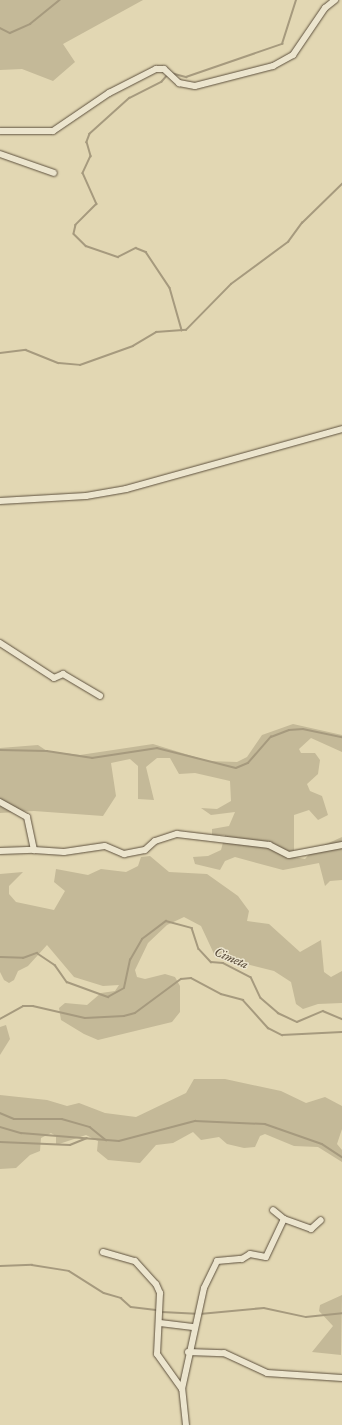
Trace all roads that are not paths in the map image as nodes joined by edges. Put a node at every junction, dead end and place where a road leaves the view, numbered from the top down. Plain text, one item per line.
1 (335, 0) edge
2 (0, 131) edge
3 (0, 154) edge
4 (54, 172) dead end
5 (342, 429) edge
6 (0, 501) edge
7 (0, 644) edge
8 (100, 696) dead end
9 (0, 802) edge
10 (342, 845) edge
11 (34, 850) junction
12 (0, 851) edge
13 (274, 1210) dead end
14 (284, 1219) junction
15 (321, 1220) dead end
16 (103, 1252) dead end
17 (160, 1323) junction
18 (193, 1327) junction
19 (188, 1352) junction
20 (342, 1378) edge
21 (182, 1389) junction
22 (186, 1425) edge

1 - 2 street
3 - 4 street
5 - 6 street
7 - 8 street
9 - 11 street
10 - 11 street
11 - 12 street
13 - 14 street
14 - 15 street
14 - 18 street
16 - 17 street
17 - 18 street
17 - 21 street
18 - 19 street
19 - 20 street
19 - 21 street
21 - 22 street

